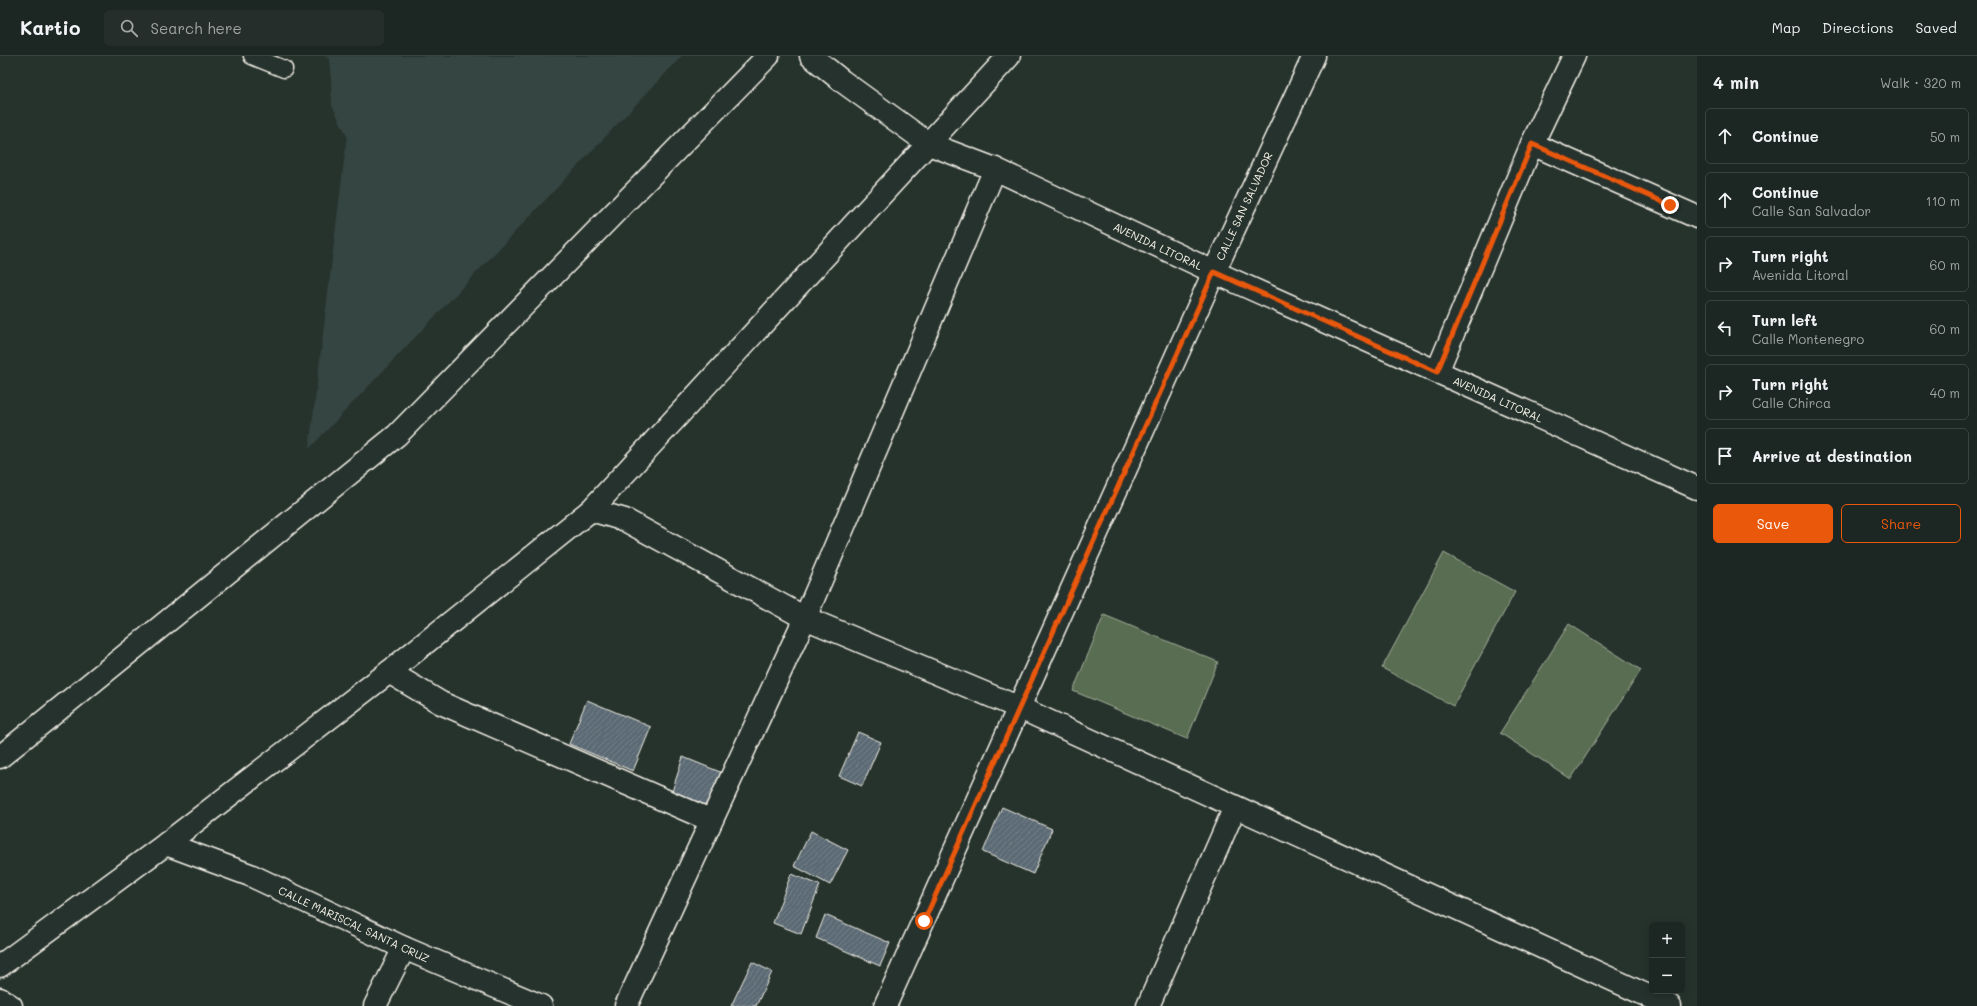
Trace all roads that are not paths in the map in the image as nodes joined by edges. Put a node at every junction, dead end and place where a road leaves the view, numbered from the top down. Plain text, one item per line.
1 (252, 56) edge
2 (768, 56) edge
3 (811, 56) edge
4 (1009, 56) edge
5 (1314, 56) edge
6 (1574, 56) edge
7 (284, 69) dead end
8 (929, 144) junction
9 (1532, 144) junction
10 (995, 169) junction
11 (1697, 217) edge
12 (1214, 272) junction
13 (1437, 372) junction
14 (1697, 488) edge
15 (591, 510) junction
16 (805, 618) junction
17 (389, 672) junction
18 (1020, 708) junction
19 (0, 757) edge
20 (1235, 807) junction
21 (710, 820) junction
22 (166, 844) junction
23 (404, 948) junction
24 (0, 966) edge
25 (0, 999) edge
26 (1657, 1003) edge
27 (11, 1006) edge
28 (375, 1006) edge
29 (541, 1006) edge
30 (626, 1006) edge
31 (885, 1006) edge
32 (1148, 1006) edge

1 - 7 lane
2 - 19 street
3 - 8 street, AVENIDA LITORAL
4 - 8 street
5 - 12 street, CALLE SAN SALVADOR
6 - 9 street
8 - 10 street, AVENIDA LITORAL
8 - 15 street
9 - 11 street
9 - 13 street
10 - 12 street, AVENIDA LITORAL
10 - 16 street
12 - 13 street, AVENIDA LITORAL
12 - 18 street, CALLE SAN SALVADOR
13 - 14 street, AVENIDA LITORAL
15 - 16 street
15 - 17 street
16 - 18 street
16 - 21 street
17 - 21 street
17 - 22 street
18 - 20 street
18 - 31 street, CALLE SAN SALVADOR
20 - 26 street
20 - 32 street
21 - 30 street
22 - 23 street, CALLE MARISCAL SANTA CRUZ
22 - 24 street
23 - 28 street
23 - 29 street, CALLE MARISCAL SANTA CRUZ
25 - 27 street

